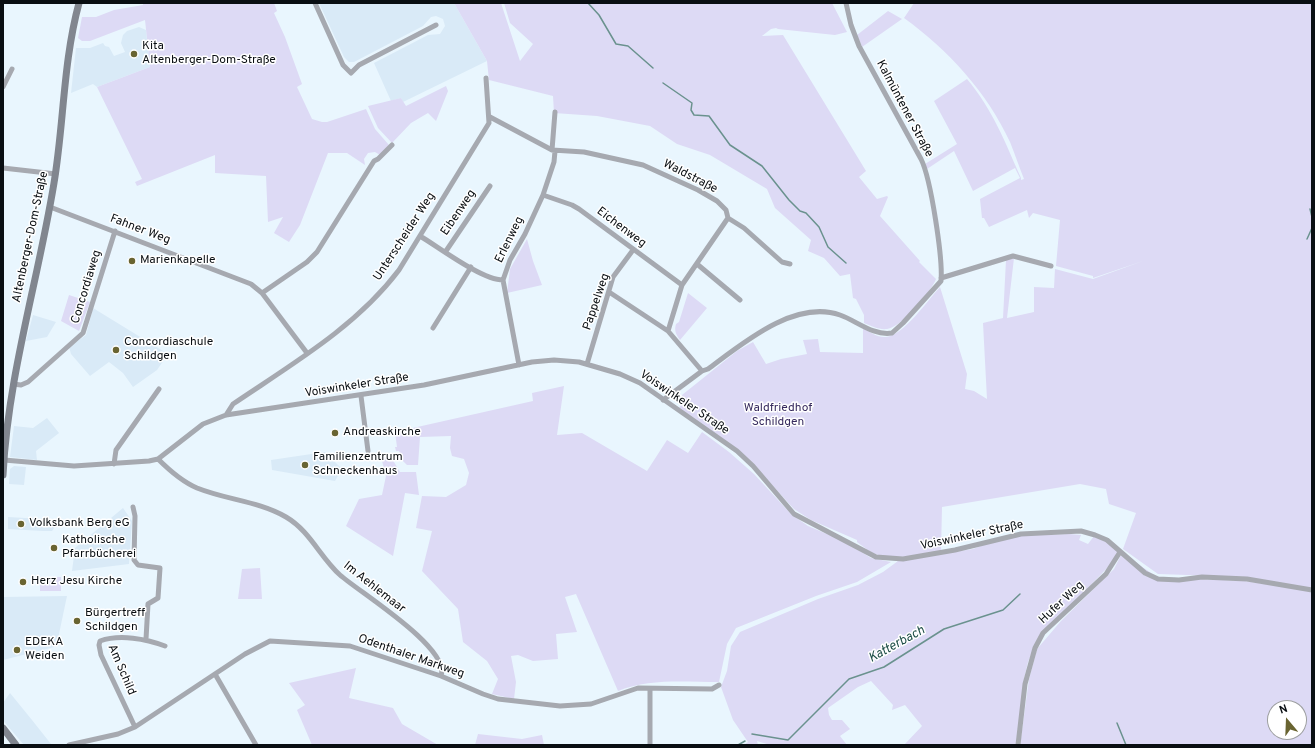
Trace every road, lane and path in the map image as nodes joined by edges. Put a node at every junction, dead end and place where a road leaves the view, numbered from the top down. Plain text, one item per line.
1 (80, 3) edge
2 (315, 3) edge
3 (846, 3) edge
4 (436, 25) dead end
5 (12, 69) dead end
6 (486, 78) dead end
7 (3, 87) edge
8 (555, 112) dead end
9 (490, 117) junction
10 (392, 145) dead end
11 (553, 150) junction
12 (3, 168) edge
13 (56, 174) junction
14 (490, 186) dead end
15 (543, 196) junction
16 (50, 207) junction
17 (728, 218) junction
18 (115, 230) junction
19 (420, 236) junction
20 (633, 250) junction
21 (446, 251) junction
22 (697, 264) junction
23 (790, 264) dead end
24 (1051, 266) dead end
25 (471, 267) junction
26 (941, 278) junction
27 (503, 280) junction
28 (682, 285) junction
29 (609, 292) junction
30 (262, 293) junction
31 (740, 300) dead end
32 (433, 328) dead end
33 (668, 331) junction
34 (307, 353) junction
35 (587, 364) junction
36 (519, 365) junction
37 (702, 371) junction
38 (13, 384) junction
39 (159, 389) dead end
40 (360, 396) junction
41 (663, 400) junction
42 (226, 415) junction
43 (368, 451) dead end
44 (158, 459) junction
45 (3, 460) edge
46 (114, 464) junction
47 (3, 475) edge
48 (133, 507) dead end
49 (1120, 552) junction
50 (1312, 590) edge
51 (146, 639) junction
52 (165, 646) dead end
53 (215, 674) junction
54 (441, 676) junction
55 (719, 685) dead end
56 (650, 688) junction
57 (135, 727) junction
58 (3, 728) edge
59 (6, 735) edge
60 (16, 745) edge
61 (70, 745) edge
62 (256, 745) edge
63 (650, 745) edge
64 (1018, 745) edge

1 - 13 main road, Altenberger-Dom-Straße
2 - 4 street
3 - 26 street, Kalmüntener Straße
5 - 7 street
6 - 9 street
8 - 11 street
9 - 11 street, Waldstraße
9 - 19 street, Unterscheider Weg
10 - 30 street
11 - 15 street, Erlenweg
11 - 17 street, Waldstraße
12 - 13 street
13 - 16 main road, Altenberger-Dom-Straße
14 - 21 street, Eibenweg
15 - 20 street, Eichenweg
15 - 27 street, Erlenweg
16 - 18 street, Fahner Weg
16 - 38 main road, Altenberger-Dom-Straße
17 - 22 street
17 - 23 street
18 - 30 street, Fahner Weg
18 - 38 street, Concordiaweg
19 - 21 street
19 - 34 street, Unterscheider Weg
20 - 28 street, Eichenweg
20 - 29 street, Pappelweg
21 - 25 street
22 - 28 street
22 - 31 street
24 - 26 street
25 - 27 street
25 - 32 street
26 - 37 street
27 - 36 street, Erlenweg
28 - 33 street
29 - 33 street
29 - 35 street, Pappelweg
30 - 34 street, Fahner Weg
33 - 37 street
34 - 42 street, Unterscheider Weg
35 - 36 street, Voiswinkeler Straße
35 - 41 street, Voiswinkeler Straße
36 - 40 street, Voiswinkeler Straße
37 - 41 street
38 - 45 main road, Altenberger-Dom-Straße
39 - 46 street
40 - 42 street, Voiswinkeler Straße
40 - 43 street
41 - 49 street, Voiswinkeler Straße
42 - 44 street, Voiswinkeler Straße
44 - 46 street
44 - 54 street, Im Aehlemaar
45 - 46 street
45 - 47 main road, Altenberger-Dom-Straße
48 - 51 street
49 - 50 street, Voiswinkeler Straße
49 - 64 street, Hufer Weg
51 - 52 street, Am Schild
51 - 57 street, Am Schild
53 - 54 street, Odenthaler Markweg
53 - 57 street, Odenthaler Markweg
53 - 62 street
54 - 56 street, Odenthaler Markweg
55 - 56 street, Odenthaler Markweg
56 - 63 street
57 - 61 street, Odenthaler Markweg
58 - 59 main road
59 - 60 main road

